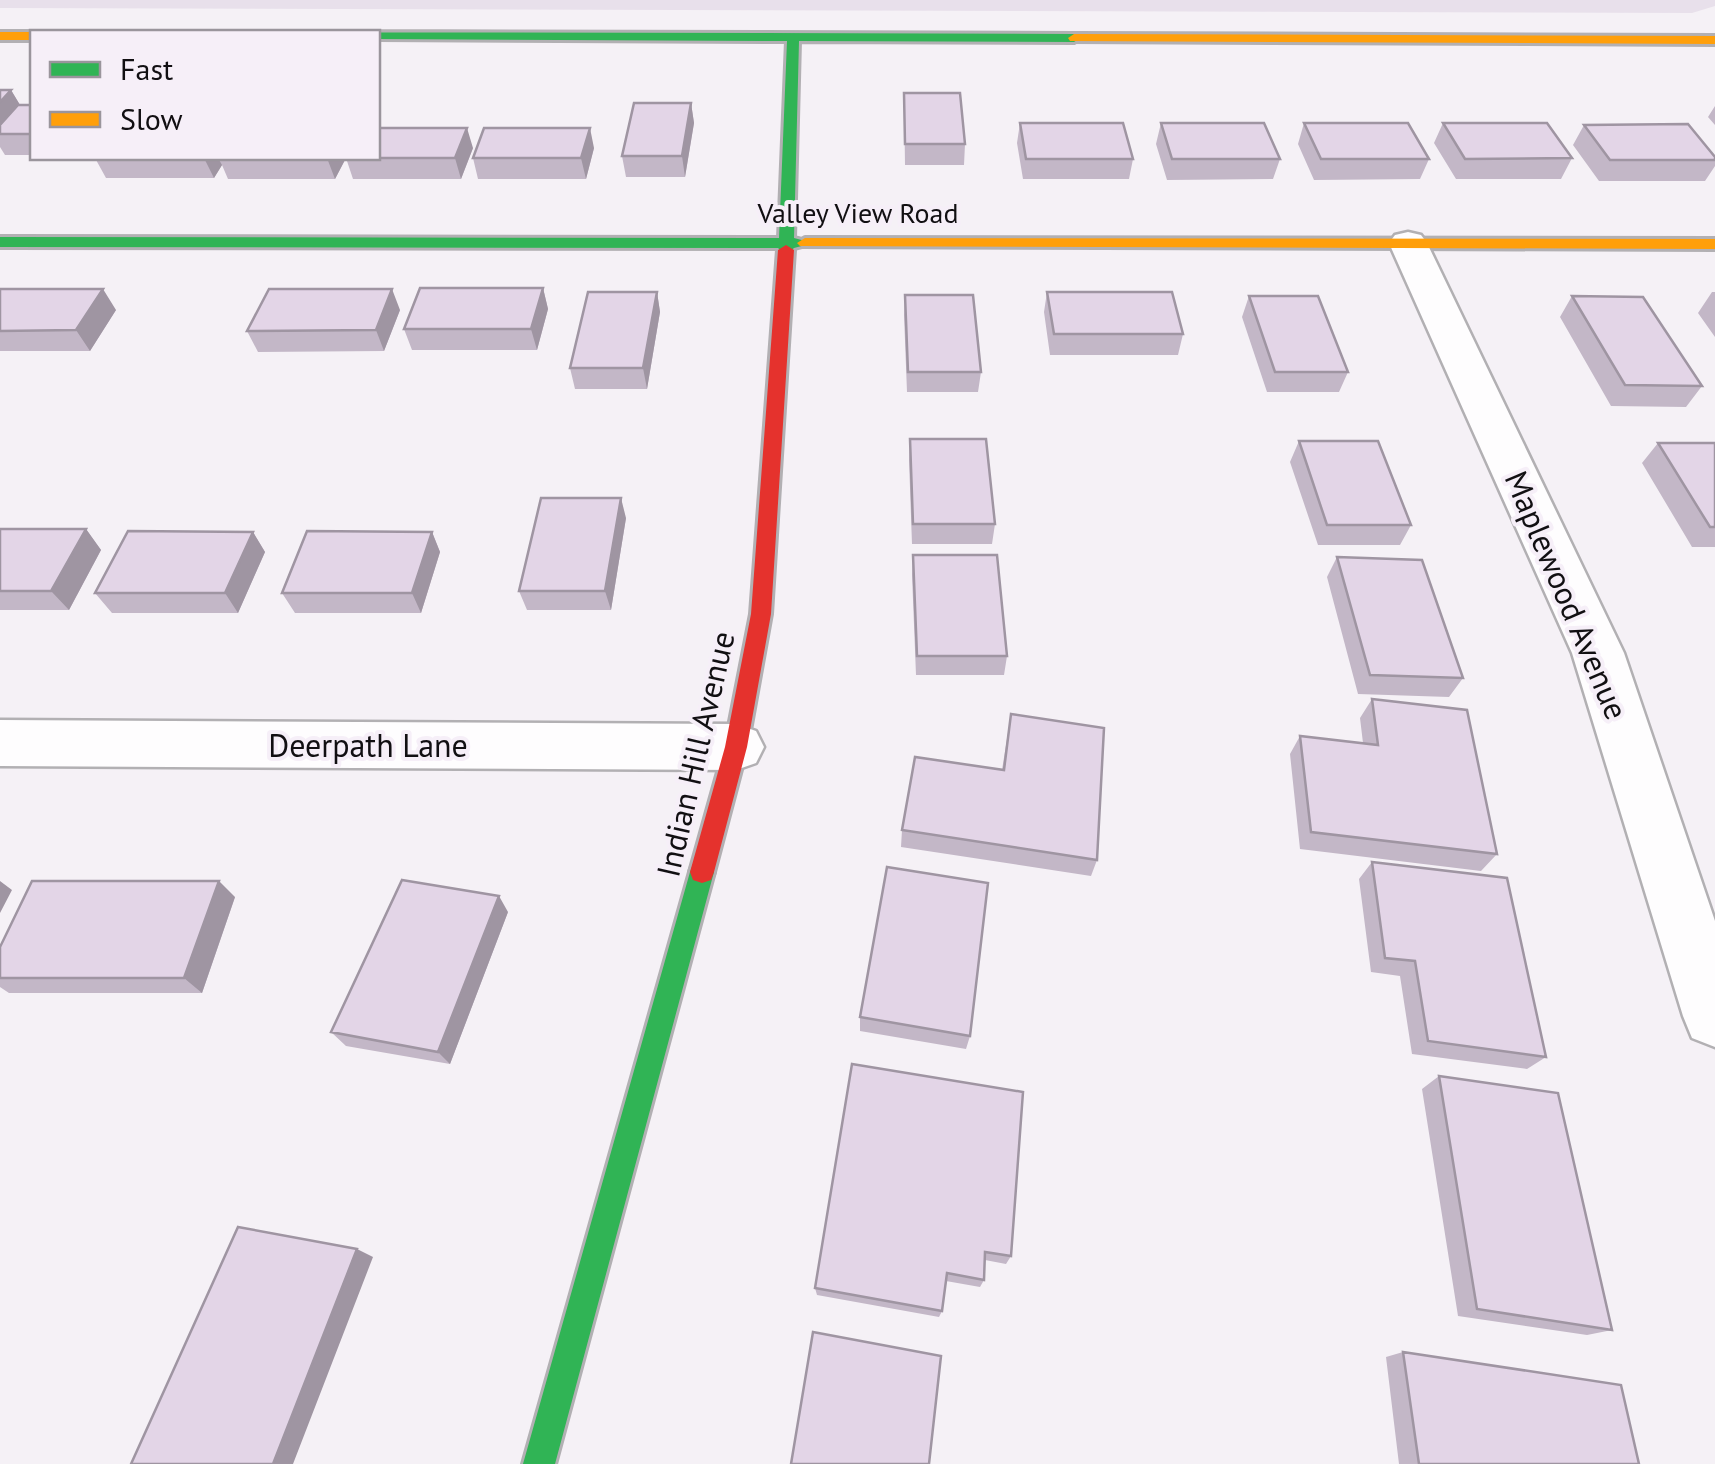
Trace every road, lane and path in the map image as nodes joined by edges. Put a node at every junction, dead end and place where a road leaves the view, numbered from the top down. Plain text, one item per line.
1 (380, 35) edge
2 (0, 36) edge
3 (30, 36) edge
4 (793, 38) junction
5 (1715, 40) edge
6 (0, 242) edge
7 (786, 242) junction
8 (1408, 243) junction
9 (1715, 244) edge
10 (0, 742) edge
11 (736, 747) junction
12 (1715, 1016) edge
13 (539, 1464) edge

1 - 4 street
2 - 3 street
4 - 5 street
4 - 7 street, Indian Hill Avenue
6 - 7 street, Valley View Road
7 - 8 street, Valley View Road
7 - 11 street, Indian Hill Avenue
8 - 9 street, Valley View Road
8 - 12 street, Maplewood Avenue
10 - 11 street, Deerpath Lane
11 - 13 street, Indian Hill Avenue

